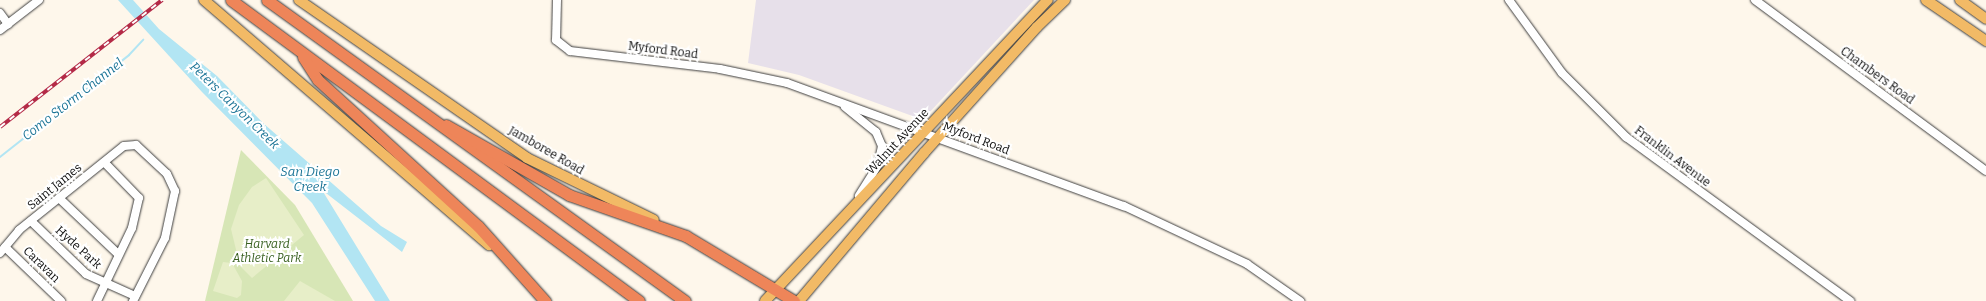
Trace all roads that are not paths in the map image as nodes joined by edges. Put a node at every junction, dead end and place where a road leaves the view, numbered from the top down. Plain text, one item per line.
1 (38, 0) edge
2 (231, 0) edge
3 (267, 0) edge
4 (299, 0) edge
5 (557, 0) edge
6 (1048, 0) edge
7 (1065, 0) edge
8 (1509, 0) edge
9 (1755, 0) edge
10 (1926, 0) edge
11 (1960, 0) edge
12 (207, 2) edge
13 (0, 13) edge
14 (1986, 19) edge
15 (8, 24) junction
16 (0, 30) edge
17 (1986, 41) edge
18 (297, 48) junction
19 (840, 103) junction
20 (430, 118) junction
21 (925, 132) junction
22 (938, 138) junction
23 (105, 163) junction
24 (1986, 171) edge
25 (59, 198) junction
26 (31, 221) junction
27 (841, 222) junction
28 (686, 236) junction
29 (2, 250) edge
30 (118, 254) junction
31 (518, 272) junction
32 (104, 284) junction
33 (777, 289) junction
34 (134, 298) edge
35 (682, 299) edge
36 (61, 301) edge
37 (97, 301) edge
38 (545, 301) edge
39 (639, 301) edge
40 (765, 301) edge
41 (794, 301) edge
42 (799, 301) edge
43 (1300, 301) edge
44 (1850, 301) edge

1 - 15 street
2 - 18 highway
3 - 20 highway
4 - 28 main road, Jamboree Road
5 - 19 street, Myford Road
6 - 21 main road, Walnut Avenue
7 - 22 main road
8 - 44 street, Franklin Avenue
9 - 24 street, Chambers Road
10 - 17 main road
11 - 14 main road
12 - 31 main road
13 - 15 street
15 - 16 street
18 - 31 highway
18 - 39 highway
19 - 21 street, Myford Road
19 - 27 street
20 - 28 highway
20 - 35 highway
21 - 22 street, Myford Road
21 - 27 main road, Walnut Avenue
22 - 42 main road
22 - 43 street, Myford Road
23 - 25 street, Saint James
23 - 30 street
23 - 34 street, Saint James
25 - 26 street, Saint James
25 - 30 street
26 - 29 street, Saint James
26 - 32 street, Hyde Park
27 - 33 main road, Walnut Avenue
28 - 33 highway, Jamboree Road
29 - 36 street, Caravan
30 - 32 street
31 - 38 highway
32 - 34 street, Hyde Park
32 - 37 street
33 - 40 main road, Walnut Avenue
33 - 41 highway, Jamboree Road

